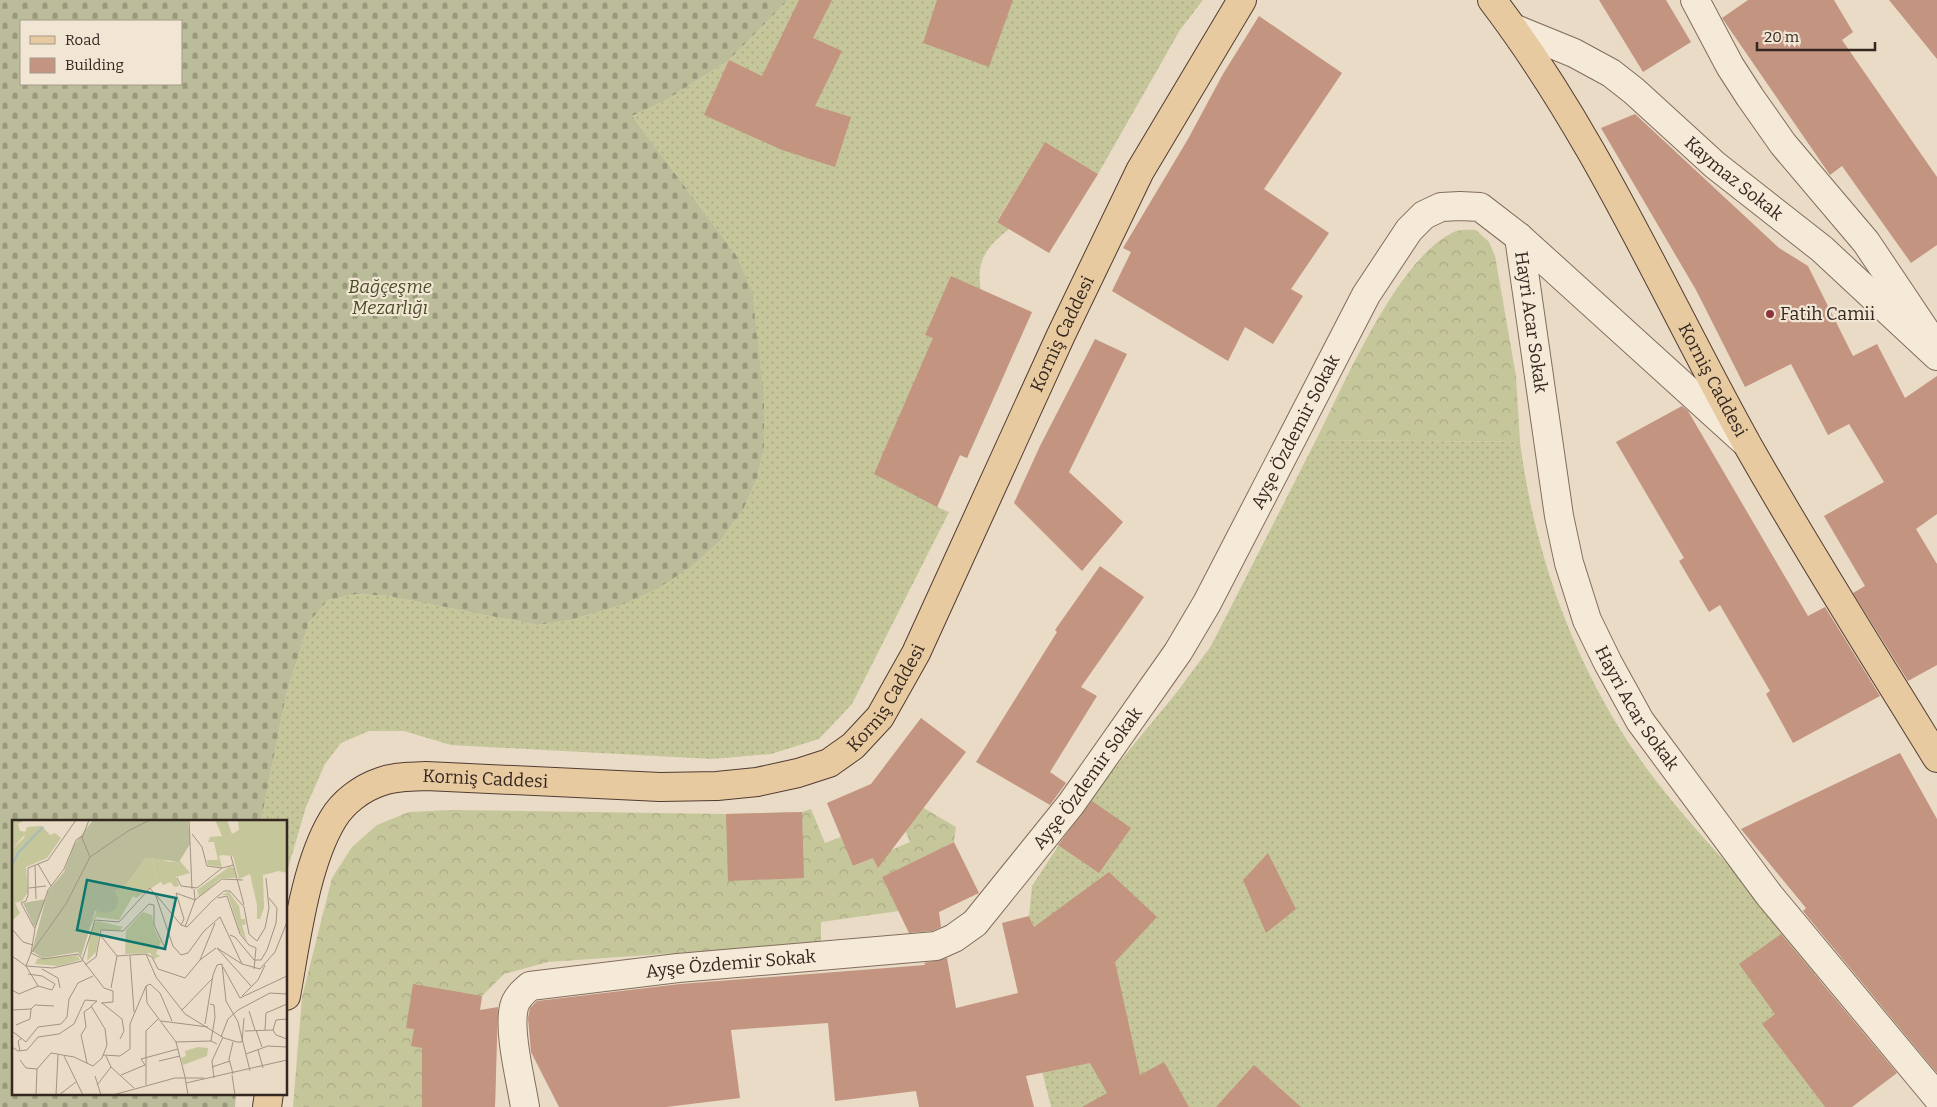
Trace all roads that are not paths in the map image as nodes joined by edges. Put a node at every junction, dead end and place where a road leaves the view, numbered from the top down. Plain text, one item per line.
1 (1242, 0) edge
2 (1492, 0) edge
3 (1695, 0) edge
4 (1514, 28) junction
5 (1519, 237) junction
6 (1937, 349) edge
7 (1937, 356) edge
8 (1748, 444) junction
9 (1937, 758) edge
10 (288, 986) edge
11 (269, 1094) edge
12 (1937, 1097) edge
13 (267, 1107) edge
14 (525, 1107) edge

1 - 10 main road, Korniş Caddesi
2 - 4 main road, Korniş Caddesi
3 - 6 street
4 - 7 street, Kaymaz Sokak
4 - 8 main road, Korniş Caddesi
5 - 8 street, Ayşe Özdemir Sokak
5 - 12 street, Hayri Acar Sokak
5 - 14 street, Ayşe Özdemir Sokak
8 - 9 main road, Korniş Caddesi
11 - 13 main road

